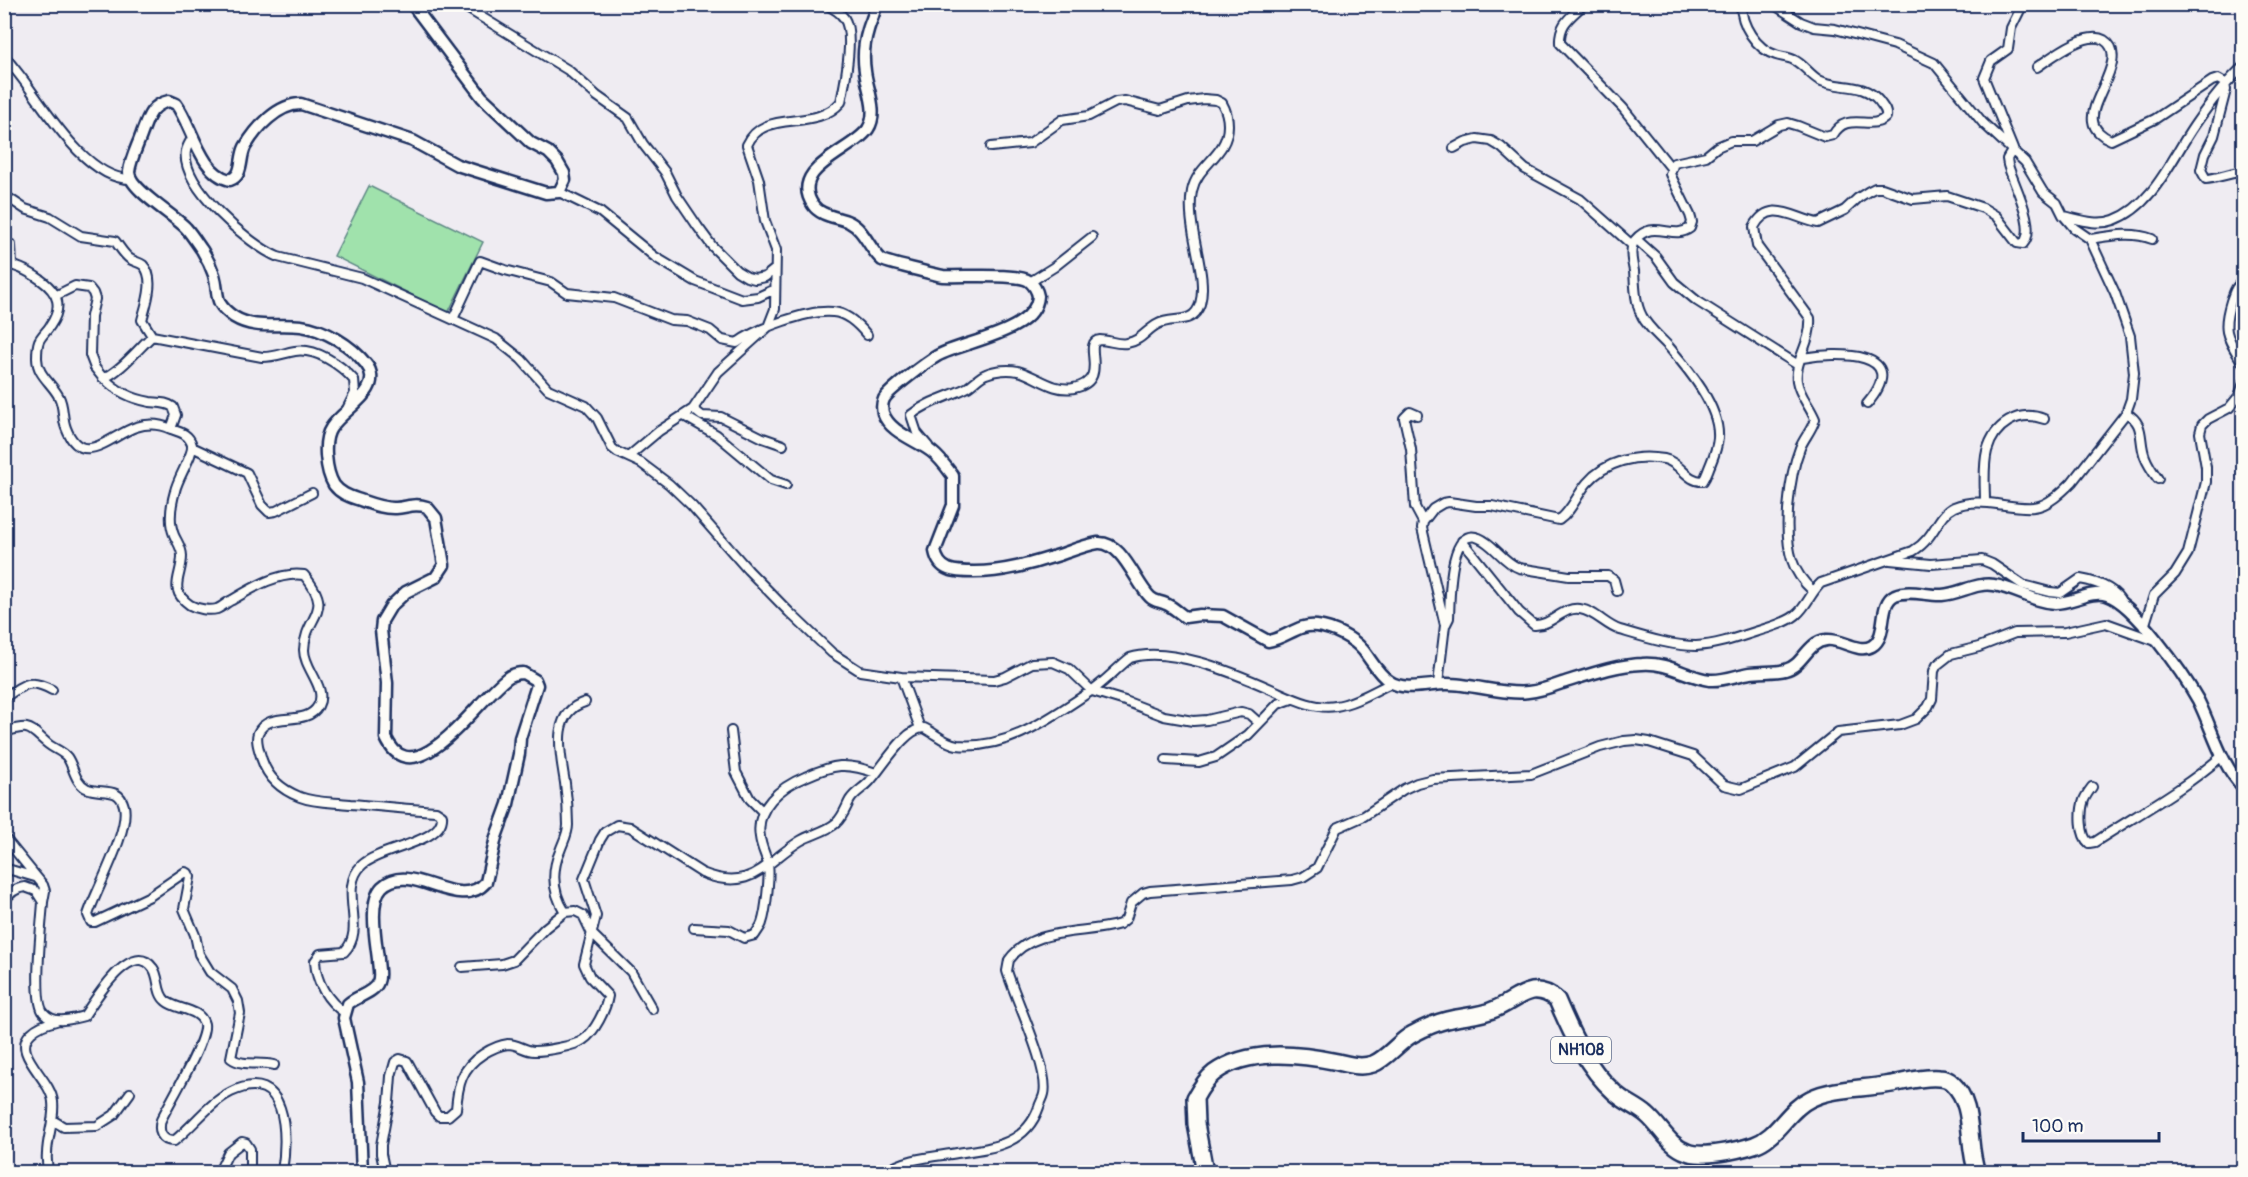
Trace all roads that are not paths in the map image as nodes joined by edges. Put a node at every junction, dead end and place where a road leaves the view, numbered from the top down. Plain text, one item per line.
1 (412, 4) edge
2 (825, 4) edge
3 (876, 4) edge
4 (1584, 4) edge
5 (1741, 4) edge
6 (1773, 4) edge
7 (2022, 6) dead end
8 (465, 7) dead end
9 (4, 56) edge
10 (2037, 66) dead end
11 (2244, 66) edge
12 (2225, 83) junction
13 (192, 138) junction
14 (990, 147) dead end
15 (1454, 148) dead end
16 (2013, 149) junction
17 (1671, 168) junction
18 (2244, 171) edge
19 (131, 179) junction
20 (559, 192) junction
21 (4, 195) edge
22 (2062, 215) junction
23 (1092, 237) dead end
24 (2090, 239) junction
25 (2152, 240) dead end
26 (1634, 242) junction
27 (4, 244) edge
28 (8, 265) edge
29 (775, 269) junction
30 (2244, 281) edge
31 (1030, 282) junction
32 (775, 289) junction
33 (57, 295) junction
34 (453, 319) junction
35 (768, 327) junction
36 (867, 335) dead end
37 (152, 336) junction
38 (1800, 361) junction
39 (2244, 365) edge
40 (104, 378) junction
41 (2244, 383) edge
42 (1867, 404) dead end
43 (693, 409) junction
44 (346, 411) junction
45 (2126, 414) junction
46 (1417, 415) dead end
47 (684, 416) junction
48 (2044, 419) dead end
49 (171, 429) junction
50 (783, 446) dead end
51 (192, 447) junction
52 (933, 452) junction
53 (628, 457) junction
54 (2158, 479) dead end
55 (786, 485) dead end
56 (312, 494) dead end
57 (1985, 502) junction
58 (1423, 522) junction
59 (1462, 541) junction
60 (1886, 560) junction
61 (1617, 591) dead end
62 (1813, 591) junction
63 (2123, 605) junction
64 (1445, 625) junction
65 (2144, 627) junction
66 (2156, 641) junction
67 (901, 677) junction
68 (1391, 683) junction
69 (1438, 684) junction
70 (52, 690) dead end
71 (1092, 691) junction
72 (4, 698) edge
73 (1292, 699) junction
74 (585, 702) dead end
75 (1259, 723) junction
76 (920, 728) junction
77 (731, 731) dead end
78 (4, 732) edge
79 (2222, 756) junction
80 (1166, 760) dead end
81 (876, 773) junction
82 (2092, 787) dead end
83 (2244, 788) edge
84 (762, 811) junction
85 (4, 837) edge
86 (768, 866) junction
87 (4, 868) edge
88 (37, 878) junction
89 (4, 902) edge
90 (43, 902) junction
91 (565, 912) junction
92 (694, 928) dead end
93 (592, 934) junction
94 (462, 967) dead end
95 (652, 1008) dead end
96 (345, 1013) junction
97 (61, 1020) junction
98 (274, 1065) dead end
99 (130, 1093) dead end
100 (52, 1120) junction
101 (250, 1169) dead end
102 (48, 1173) edge
103 (219, 1173) edge
104 (282, 1173) edge
105 (362, 1173) edge
106 (385, 1173) edge
107 (886, 1173) edge
108 (1205, 1173) edge
109 (1977, 1173) edge

1 - 20 street
2 - 29 street
3 - 31 street
4 - 17 street
5 - 17 street
6 - 16 street
7 - 16 street
8 - 29 street
9 - 19 street
10 - 12 street
11 - 12 street
12 - 18 street
12 - 22 street
13 - 19 street
13 - 20 street
13 - 34 street
14 - 52 street
15 - 26 street
16 - 22 street
16 - 38 street
17 - 26 street
19 - 44 street
20 - 32 street
21 - 37 street
22 - 24 street
23 - 31 street
24 - 25 street
24 - 45 street
26 - 38 street
26 - 58 street
27 - 28 street
28 - 33 street
29 - 32 street
30 - 39 street
31 - 52 street
32 - 35 street
33 - 40 street
33 - 49 street
34 - 35 street
34 - 53 street
35 - 36 street
35 - 43 street
37 - 40 street
37 - 44 street
38 - 42 street
38 - 62 street
40 - 49 street
41 - 65 street
43 - 47 street
43 - 50 street
44 - 96 street
45 - 54 street
45 - 57 street
46 - 58 street
47 - 53 street
47 - 55 street
48 - 57 street
49 - 51 street
51 - 56 street
51 - 96 street
52 - 68 street
53 - 67 street
57 - 60 street
58 - 64 street
59 - 61 street
59 - 62 street
59 - 64 street
60 - 62 street
60 - 63 street
63 - 65 street
63 - 69 street
64 - 69 street
65 - 66 street
66 - 79 street
66 - 107 street
67 - 71 street
67 - 76 street
68 - 69 street
68 - 73 street
70 - 72 street
71 - 73 street
71 - 75 street
71 - 76 street
73 - 75 street
74 - 91 street
75 - 80 street
76 - 81 street
77 - 84 street
78 - 98 street
79 - 82 street
79 - 83 street
81 - 84 street
81 - 86 street
84 - 86 street
85 - 88 street
86 - 92 street
86 - 93 street
87 - 88 street
88 - 90 street
89 - 90 street
90 - 97 street
91 - 93 street
91 - 94 street
93 - 95 street
93 - 106 street
96 - 105 street
97 - 100 street
97 - 104 street
99 - 100 street
100 - 102 street
101 - 103 street
108 - 109 highway, NH108

